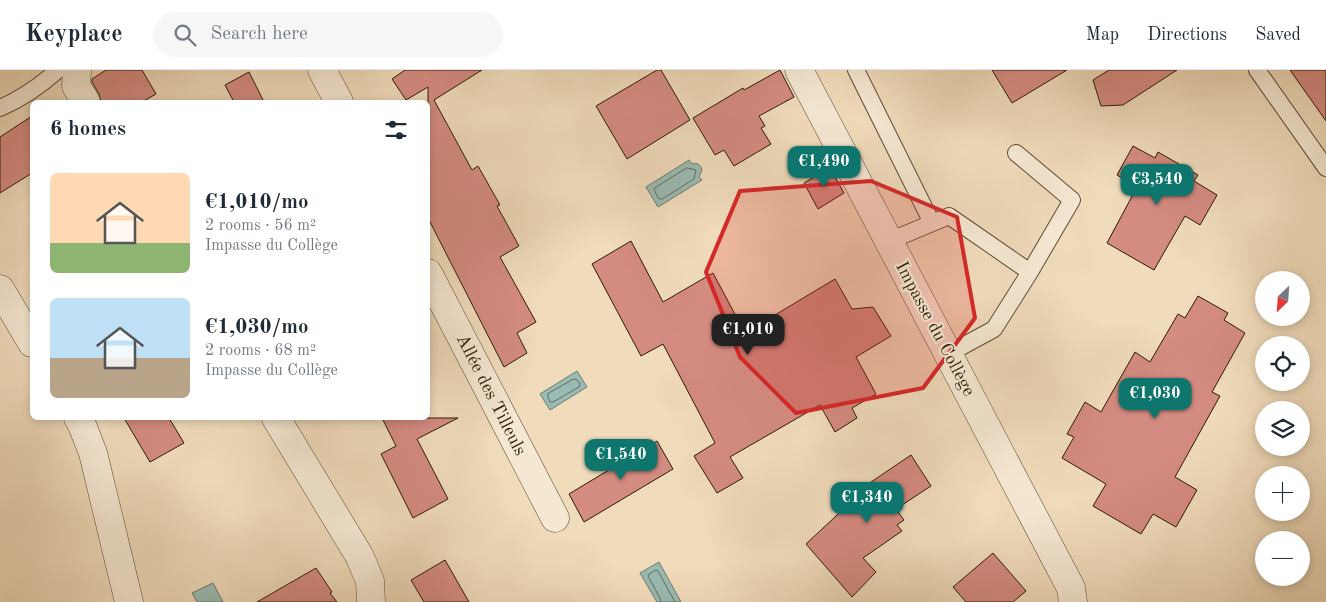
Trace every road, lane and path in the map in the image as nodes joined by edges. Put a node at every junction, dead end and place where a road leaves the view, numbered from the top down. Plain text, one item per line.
1 (58, 70) edge
2 (77, 70) edge
3 (322, 70) edge
4 (799, 70) edge
5 (856, 70) edge
6 (1256, 70) edge
7 (85, 100) edge
8 (338, 100) edge
9 (0, 108) edge
10 (1016, 153) dead end
11 (1326, 168) edge
12 (932, 222) junction
13 (889, 241) junction
14 (1030, 272) junction
15 (430, 276) edge
16 (0, 289) edge
17 (30, 340) edge
18 (948, 354) junction
19 (79, 420) edge
20 (277, 420) edge
21 (555, 518) dead end
22 (1072, 595) edge
23 (129, 602) edge
24 (370, 602) edge

1 - 9 lane
2 - 7 street
3 - 8 street
4 - 13 street, Impasse du Collège
5 - 12 lane
6 - 11 lane
10 - 14 lane
12 - 13 lane
12 - 14 lane
13 - 18 street, Impasse du Collège
14 - 18 lane
15 - 21 street, Allée des Tilleuls
16 - 17 street
18 - 22 street, Impasse du Collège
19 - 23 street
20 - 24 street

